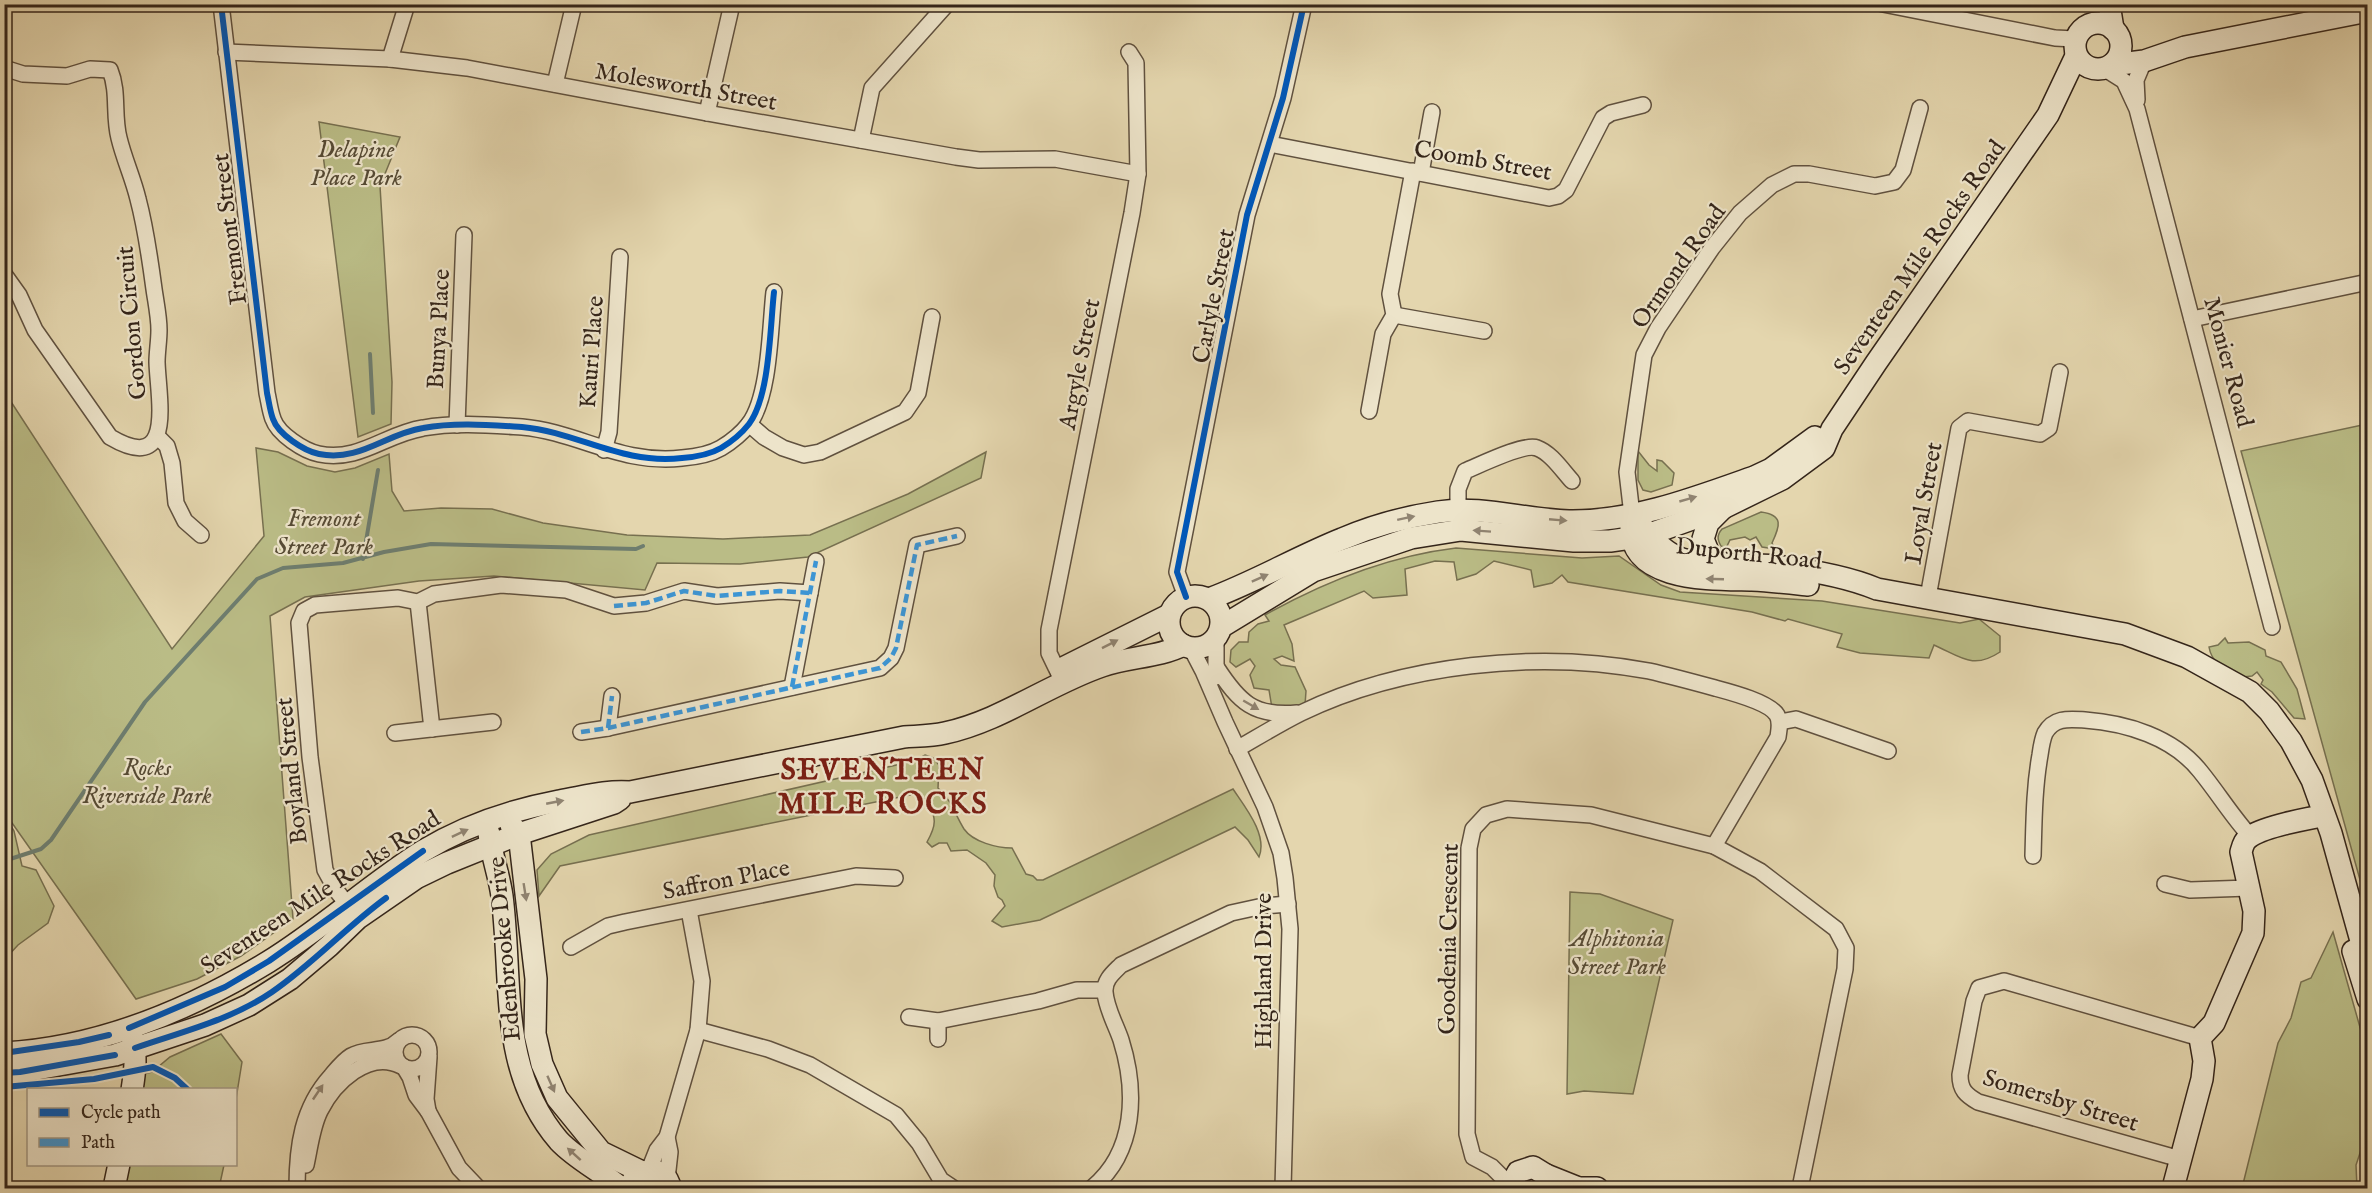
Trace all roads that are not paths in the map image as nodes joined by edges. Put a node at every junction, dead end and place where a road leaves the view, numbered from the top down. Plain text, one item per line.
1 (221, 4) edge
2 (406, 4) edge
3 (574, 4) edge
4 (732, 4) edge
5 (947, 4) edge
6 (1304, 4) edge
7 (1883, 4) edge
8 (2109, 4) edge
9 (2367, 11) edge
10 (2107, 23) edge
11 (2185, 47) junction
12 (226, 52) junction
13 (1129, 52) dead end
14 (390, 59) junction
15 (2092, 60) junction
16 (2144, 61) junction
17 (4, 68) edge
18 (555, 84) junction
19 (1643, 105) dead end
20 (1920, 108) dead end
21 (2137, 109) junction
22 (1432, 112) dead end
23 (708, 114) junction
24 (861, 140) junction
25 (1270, 144) junction
26 (1417, 172) junction
27 (1138, 174) junction
28 (464, 236) dead end
29 (620, 257) dead end
30 (4, 274) edge
31 (2367, 282) edge
32 (774, 292) dead end
33 (1394, 315) junction
34 (932, 317) dead end
35 (2192, 320) junction
36 (1484, 331) dead end
37 (2060, 372) dead end
38 (1369, 411) dead end
39 (750, 424) junction
40 (457, 425) junction
41 (1832, 429) junction
42 (157, 436) junction
43 (604, 450) junction
44 (1572, 481) dead end
45 (1723, 508) junction
46 (1458, 510) junction
47 (1632, 515) junction
48 (201, 535) dead end
49 (957, 536) dead end
50 (1641, 536) junction
51 (816, 561) dead end
52 (1723, 564) junction
53 (1877, 589) junction
54 (810, 593) junction
55 (1186, 597) junction
56 (1928, 597) junction
57 (1209, 599) junction
58 (418, 602) junction
59 (1169, 615) junction
60 (2272, 627) dead end
61 (1218, 633) junction
62 (1187, 647) junction
63 (1216, 668) junction
64 (1060, 677) junction
65 (792, 687) junction
66 (1215, 695) junction
67 (612, 696) dead end
68 (1300, 713) junction
69 (493, 722) dead end
70 (1780, 722) junction
71 (608, 728) junction
72 (432, 729) junction
73 (581, 732) dead end
74 (395, 733) dead end
75 (1237, 749) junction
76 (1888, 751) dead end
77 (630, 792) junction
78 (2319, 816) junction
79 (498, 817) junction
80 (519, 834) junction
81 (2250, 836) junction
82 (491, 846) junction
83 (1714, 846) junction
84 (2033, 856) dead end
85 (895, 878) dead end
86 (2165, 884) dead end
87 (2249, 888) junction
88 (1288, 904) junction
89 (689, 910) junction
90 (353, 912) junction
91 (571, 947) dead end
92 (2367, 966) edge
93 (1104, 990) junction
94 (2367, 999) edge
95 (909, 1017) dead end
96 (938, 1021) junction
97 (698, 1030) junction
98 (2200, 1038) junction
99 (938, 1039) dead end
100 (398, 1041) junction
101 (120, 1046) junction
102 (4, 1053) edge
103 (429, 1056) junction
104 (403, 1066) junction
105 (4, 1073) edge
106 (119, 1088) edge
107 (132, 1088) edge
108 (428, 1110) junction
109 (2180, 1159) junction
110 (105, 1166) edge
111 (119, 1166) edge
112 (459, 1168) junction
113 (658, 1182) edge
114 (1514, 1182) edge
115 (1547, 1182) edge
116 (100, 1188) edge
117 (114, 1188) edge
118 (297, 1188) edge
119 (464, 1188) edge
120 (478, 1188) edge
121 (621, 1188) edge
122 (952, 1188) edge
123 (1092, 1188) edge
124 (1283, 1188) edge
125 (1573, 1188) edge
126 (1598, 1188) edge
127 (1800, 1188) edge
128 (2173, 1188) edge

1 - 12 street, Fremont Street
2 - 14 street
3 - 18 street
4 - 23 street
5 - 24 street
6 - 25 street, Carlyle Street
7 - 15 street
8 - 10 main road
9 - 11 main road
10 - 11 main road
10 - 15 main road, Seventeen Mile Rocks Road
10 - 15 main road
11 - 16 main road
12 - 14 street, Molesworth Street
12 - 40 street, Fremont Street
13 - 27 street, Argyle Street
14 - 18 street, Molesworth Street
15 - 16 main road
15 - 21 street, Monier Road
15 - 41 main road, Seventeen Mile Rocks Road
16 - 21 street, Monier Road
17 - 42 street, Gordon Circuit
18 - 23 street, Molesworth Street
19 - 26 street, Coomb Street
20 - 47 street, Ormond Road
21 - 35 street, Monier Road
22 - 26 street
23 - 24 street, Molesworth Street
24 - 27 street, Molesworth Street
25 - 26 street, Coomb Street
25 - 55 street, Carlyle Street
26 - 33 street
27 - 64 street, Argyle Street
28 - 40 street, Bunya Place
29 - 43 street, Kauri Place
30 - 42 street, Gordon Circuit
31 - 35 street
32 - 39 street
33 - 36 street
33 - 38 street
34 - 39 street
35 - 60 street, Monier Road
37 - 56 street, Loyal Street
39 - 43 street
40 - 43 street
41 - 45 main road, Seventeen Mile Rocks Road
47 -> 41 main road, Seventeen Mile Rocks Road
42 - 48 street
44 - 46 street
45 - 50 main road, Seventeen Mile Rocks Road
45 - 52 main road
46 -> 47 main road, Seventeen Mile Rocks Road
57 -> 46 main road, Seventeen Mile Rocks Road
47 - 50 main road
49 - 65 street
50 - 52 main road, Duporth Road
53 -> 50 main road, Duporth Road
50 -> 61 main road, Seventeen Mile Rocks Road
51 - 54 street
52 - 53 main road, Duporth Road
53 - 56 main road, Duporth Road
54 - 58 street
54 - 65 street
55 - 57 main road
55 - 59 main road
56 - 78 main road, Duporth Road
57 - 61 main road
58 - 72 street
58 - 90 street, Boyland Street
59 - 62 main road
64 -> 59 main road, Seventeen Mile Rocks Road
61 - 62 main road
61 - 63 street, Highland Drive
62 - 64 main road, Seventeen Mile Rocks Road
62 - 66 street, Highland Drive
63 - 66 street, Highland Drive
63 -> 68 street
64 - 77 main road, Seventeen Mile Rocks Road
65 - 71 street
66 - 75 street, Highland Drive
67 - 71 street
68 - 70 street
68 - 75 street
69 - 72 street
70 - 76 street
70 - 83 street
71 - 73 street
72 - 74 street
75 - 88 street, Highland Drive
79 -> 77 main road, Seventeen Mile Rocks Road
77 - 80 main road, Seventeen Mile Rocks Road
78 - 81 main road
78 - 92 main road
78 - 94 main road
79 - 80 main road, Edenbrooke Drive
79 - 82 main road, Edenbrooke Drive
90 -> 79 main road, Seventeen Mile Rocks Road
80 - 82 main road, Seventeen Mile Rocks Road
80 -> 113 main road, Edenbrooke Drive
81 - 84 street
81 - 87 main road
82 - 90 main road, Seventeen Mile Rocks Road
121 -> 82 main road, Edenbrooke Drive
83 - 114 street, Goodenia Crescent
83 - 127 street, Goodenia Crescent
85 - 89 street, Saffron Place
86 - 87 street
87 - 98 main road
88 - 93 street
88 - 124 street, Highland Drive
89 - 91 street, Saffron Place
89 - 97 street
90 - 101 main road, Seventeen Mile Rocks Road
90 - 101 main road, Seventeen Mile Rocks Road
93 - 96 street
93 - 123 street
95 - 96 street
96 - 99 street
97 - 113 street
97 - 122 street
98 - 109 main road
98 - 109 street, Somersby Street
100 - 103 street
100 - 104 street
118 -> 100 street
101 - 102 main road, Seventeen Mile Rocks Road
101 - 105 main road, Seventeen Mile Rocks Road
101 - 106 main road
101 - 107 main road
103 - 104 street
103 - 108 street
104 - 108 street
104 - 118 street
108 - 112 street
109 - 128 main road
110 - 116 main road
111 - 117 main road
112 - 119 street
112 - 120 street
114 - 115 main road
115 - 125 main road
125 - 126 main road

